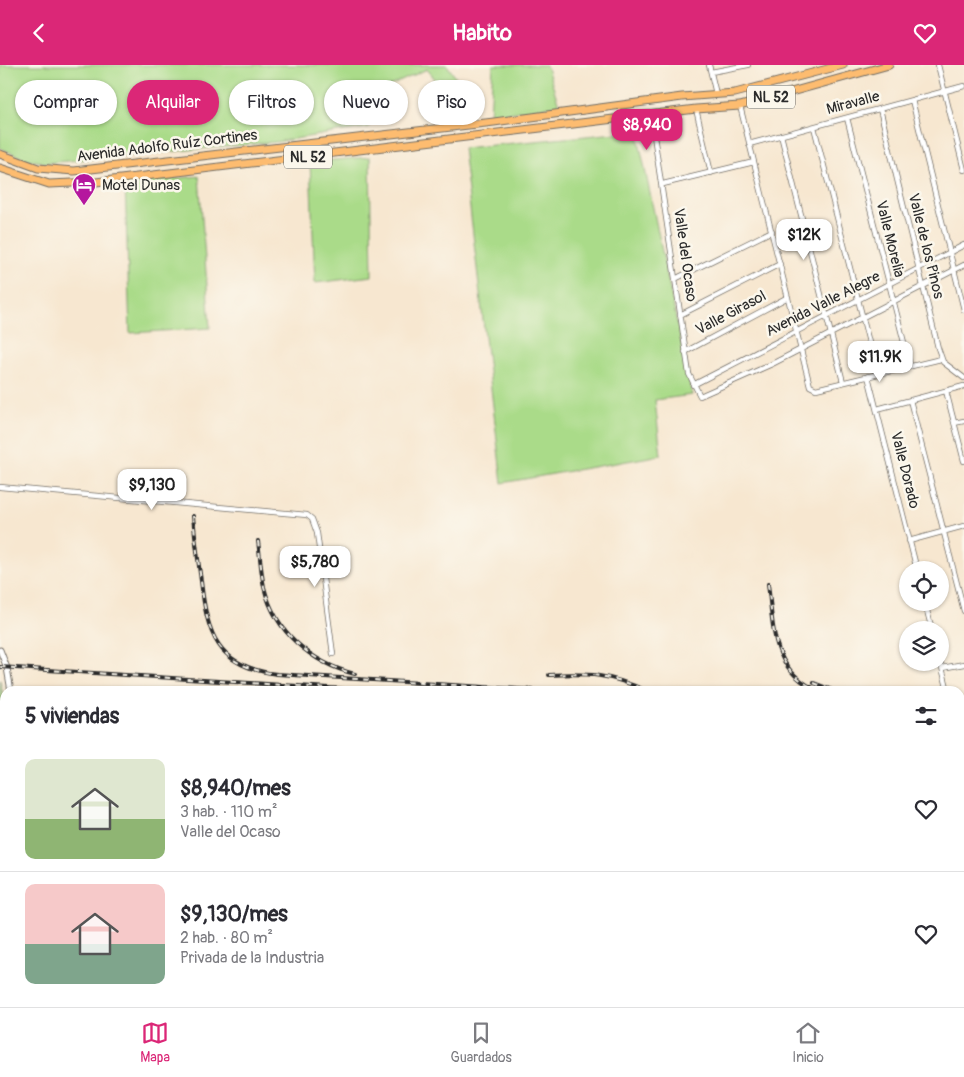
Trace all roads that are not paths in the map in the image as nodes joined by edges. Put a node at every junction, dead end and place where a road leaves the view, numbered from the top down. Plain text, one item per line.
1 (708, 65) edge
2 (748, 65) edge
3 (843, 65) edge
4 (889, 65) edge
5 (938, 65) edge
6 (834, 66) edge
7 (825, 68) edge
8 (711, 72) junction
9 (964, 86) edge
10 (944, 92) junction
11 (716, 95) junction
12 (912, 101) junction
13 (740, 106) junction
14 (696, 109) junction
15 (880, 109) junction
16 (651, 115) junction
17 (847, 118) junction
18 (814, 127) junction
19 (781, 135) junction
20 (749, 144) junction
21 (0, 154) edge
22 (754, 162) junction
23 (0, 168) edge
24 (964, 170) edge
25 (711, 173) junction
26 (663, 185) junction
27 (772, 231) junction
28 (964, 245) edge
29 (950, 253) junction
30 (780, 264) junction
31 (964, 265) edge
32 (919, 269) junction
33 (955, 270) junction
34 (675, 279) junction
35 (888, 284) junction
36 (923, 287) junction
37 (788, 297) junction
38 (858, 300) junction
39 (893, 302) junction
40 (964, 310) edge
41 (680, 315) junction
42 (828, 315) junction
43 (862, 317) junction
44 (797, 331) junction
45 (832, 332) junction
46 (801, 349) junction
47 (685, 351) junction
48 (941, 359) junction
49 (910, 365) junction
50 (877, 373) junction
51 (868, 376) junction
52 (964, 378) edge
53 (843, 382) junction
54 (694, 385) junction
55 (964, 386) edge
56 (946, 391) junction
57 (700, 396) joint
58 (910, 400) junction
59 (877, 409) junction
60 (964, 421) edge
61 (954, 423) junction
62 (964, 458) edge
63 (0, 487) edge
64 (964, 526) edge
65 (944, 532) junction
66 (909, 541) junction
67 (915, 561) edge
68 (964, 611) edge
69 (0, 650) edge
70 (333, 654) dead end
71 (964, 664) edge
72 (949, 667) edge
73 (943, 671) edge
74 (0, 676) edge
75 (8, 677) junction
76 (10, 686) edge
77 (947, 686) edge

1 - 8 street
2 - 8 street
3 - 6 main road, Avenida Adolfo Ruíz Cortines / NL 52
4 - 13 main road, Avenida Adolfo Ruíz Cortines / NL 52
5 - 10 street
6 - 7 main road, Avenida Adolfo Ruíz Cortines / NL 52
7 - 11 main road, Avenida Adolfo Ruíz Cortines / NL 52
8 - 11 street
9 - 10 street, Miravalle
10 - 12 street, Miravalle
10 - 24 street
11 - 21 main road, Avenida Adolfo Ruíz Cortines / NL 52
12 - 15 street, Miravalle
12 - 29 street
13 - 14 main road, Avenida Adolfo Ruíz Cortines / NL 52
13 - 20 street
14 - 16 main road, Avenida Adolfo Ruíz Cortines / NL 52
14 - 25 street
15 - 17 street, Miravalle
15 - 32 street, Valle de los Pinos
16 - 23 main road, Avenida Adolfo Ruíz Cortines / NL 52
16 - 26 street, Valle del Ocaso
17 - 18 street, Miravalle
17 - 35 street, Valle Morelia
18 - 19 street, Miravalle
18 - 38 street
19 - 20 street, Miravalle
19 - 42 street
20 - 22 street
22 - 25 street
22 - 27 street
25 - 26 street
26 - 34 street, Valle del Ocaso
27 - 30 street
27 - 34 street
28 - 29 street, Avenida Valle Alegre
29 - 32 street, Avenida Valle Alegre
29 - 33 street
30 - 37 street
30 - 41 street
31 - 33 street, Avenida Valle Alegre
32 - 35 street, Avenida Valle Alegre
32 - 36 street, Valle de los Pinos
33 - 36 street, Avenida Valle Alegre
33 - 40 street
34 - 41 street, Valle del Ocaso
35 - 38 street, Avenida Valle Alegre
35 - 39 street, Valle Morelia
36 - 39 street, Avenida Valle Alegre
36 - 48 street, Valle de los Pinos
37 - 44 street
37 - 47 street, Valle Girasol
38 - 42 street, Avenida Valle Alegre
38 - 43 street
39 - 43 street, Avenida Valle Alegre
39 - 49 street, Valle Morelia
41 - 47 street, Valle del Ocaso
42 - 44 street, Avenida Valle Alegre
42 - 45 street
43 - 45 street, Avenida Valle Alegre
43 - 50 street
44 - 46 street
44 - 54 street, Avenida Valle Alegre
45 - 46 street, Avenida Valle Alegre
45 - 53 street
46 - 53 street
46 - 57 street, Avenida Valle Alegre
47 - 54 street, Valle del Ocaso
48 - 49 street
48 - 52 street
49 - 50 street
50 - 51 street
51 - 53 street
51 - 59 street, Valle Dorado
54 - 57 street, Valle del Ocaso
55 - 56 street
56 - 58 street
56 - 61 street
58 - 59 street
58 - 65 street
59 - 66 street, Valle Dorado
60 - 61 street
61 - 62 street
63 - 70 street
64 - 65 street
65 - 66 street
65 - 68 street
66 - 67 street, Valle Dorado
69 - 75 street
71 - 72 street
73 - 77 street
74 - 75 street
75 - 76 street

